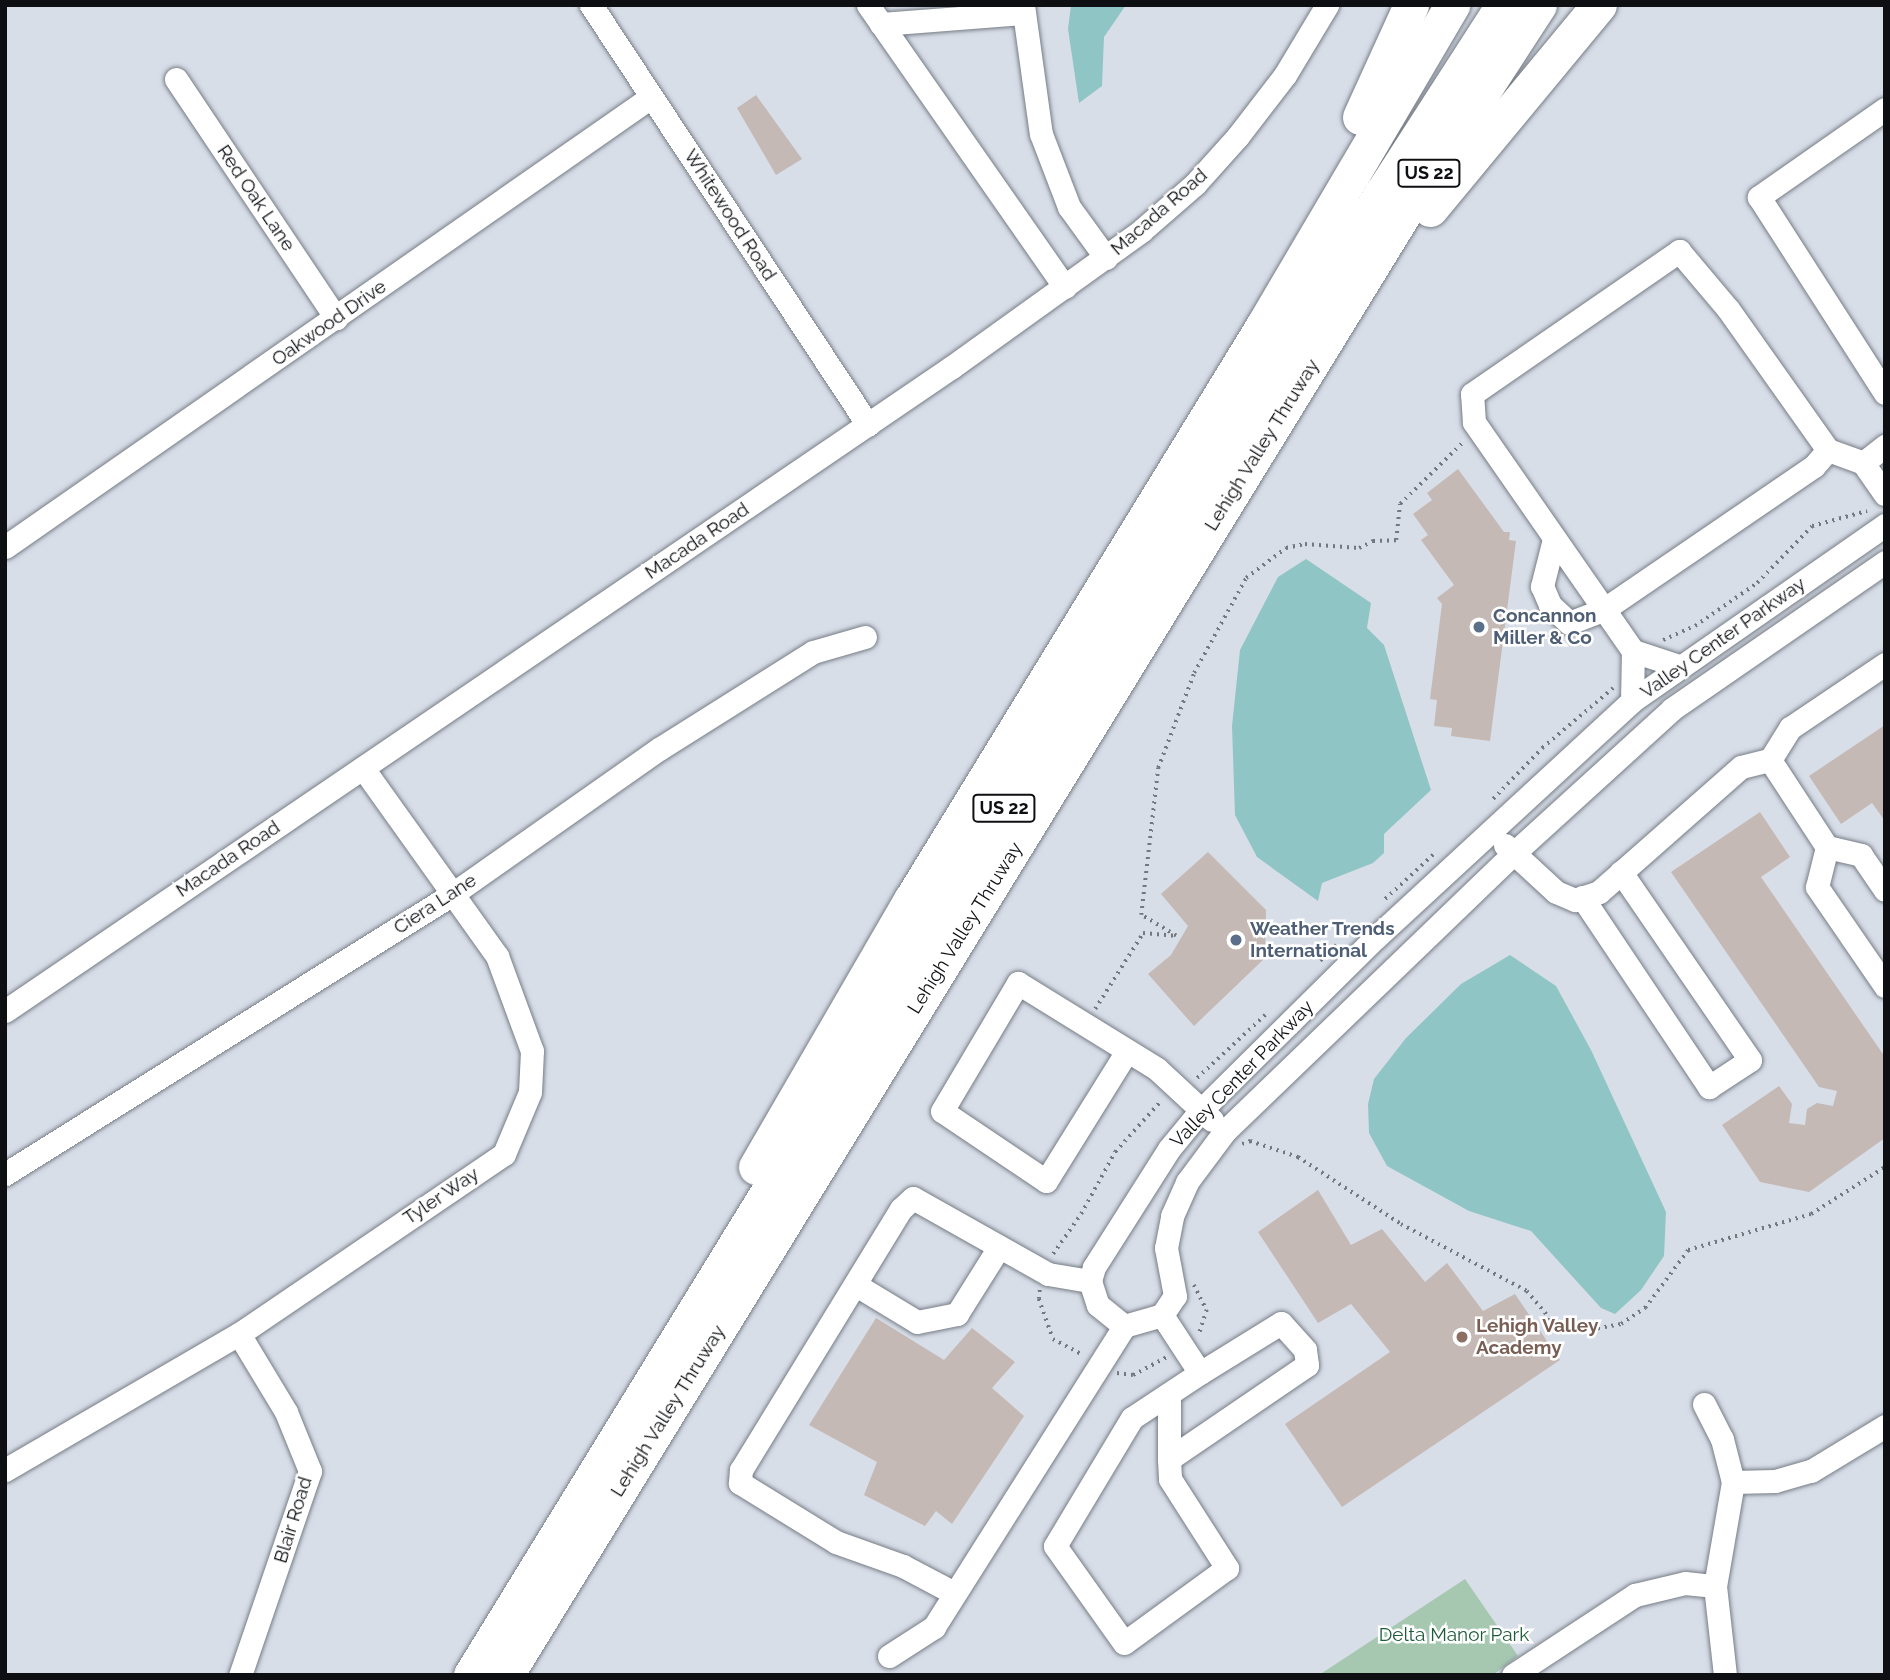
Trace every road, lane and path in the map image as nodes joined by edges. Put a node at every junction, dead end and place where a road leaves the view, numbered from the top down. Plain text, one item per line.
1 (591, 5) edge
2 (868, 5) edge
3 (1327, 5) edge
4 (1411, 5) edge
5 (1452, 5) edge
6 (1503, 5) edge
7 (1539, 5) edge
8 (1599, 5) edge
9 (1023, 9) edge
10 (881, 24) junction
11 (176, 79) dead end
12 (651, 97) junction
13 (1885, 109) edge
14 (1105, 258) junction
15 (1065, 287) junction
16 (336, 318) junction
17 (1324, 344) junction
18 (1885, 393) edge
19 (868, 425) junction
20 (1885, 446) edge
21 (1828, 450) junction
22 (1469, 453) dead end
23 (1863, 463) junction
24 (1175, 470) junction
25 (1881, 509) edge
26 (1555, 539) junction
27 (5, 547) edge
28 (1885, 562) edge
29 (1603, 610) junction
30 (865, 638) dead end
31 (1640, 659) junction
32 (1885, 664) edge
33 (1679, 666) junction
34 (1632, 701) junction
35 (1770, 760) junction
36 (363, 768) junction
37 (1491, 801) dead end
38 (1489, 830) junction
39 (1827, 847) junction
40 (1440, 849) dead end
41 (1514, 853) junction
42 (1621, 872) junction
43 (1885, 890) edge
44 (452, 895) junction
45 (1582, 897) junction
46 (1380, 906) dead end
47 (1341, 940) dead end
48 (1315, 968) dead end
49 (1885, 986) edge
50 (1274, 1008) dead end
51 (5, 1011) edge
52 (1085, 1026) junction
53 (1127, 1051) junction
54 (1181, 1091) junction
55 (1201, 1110) junction
56 (1232, 1138) junction
57 (1885, 1167) edge
58 (5, 1174) edge
59 (999, 1247) junction
60 (1048, 1274) junction
61 (1090, 1282) junction
62 (1192, 1282) dead end
63 (856, 1285) junction
64 (1162, 1315) junction
65 (1124, 1326) junction
66 (239, 1334) junction
67 (1181, 1346) junction
68 (1099, 1363) junction
69 (1199, 1373) junction
70 (1169, 1394) junction
71 (1704, 1404) dead end
72 (1885, 1426) edge
73 (1169, 1458) junction
74 (5, 1470) edge
75 (1733, 1482) junction
76 (1715, 1586) junction
77 (954, 1593) junction
78 (508, 1614) junction
79 (889, 1656) dead end
80 (240, 1675) edge
81 (471, 1675) edge
82 (506, 1675) edge
83 (1513, 1675) edge
84 (1725, 1675) edge

1 - 12 street, Whitewood Road
2 - 10 street
3 - 14 street, Macada Road
4 - 24 highway
5 - 24 highway
6 - 78 highway, Lehigh Valley Thruway / US 22
7 - 17 highway, Lehigh Valley Thruway / US 22
8 - 17 highway
9 - 10 street
9 - 14 street
10 - 15 street
11 - 16 street, Red Oak Lane
12 - 16 street, Oakwood Drive
12 - 19 street, Whitewood Road
13 - 18 street
14 - 15 street, Macada Road
15 - 19 street, Macada Road
16 - 27 street, Oakwood Drive
17 - 82 highway, Lehigh Valley Thruway / US 22
19 - 36 street, Macada Road
20 - 23 street
21 - 23 street
21 - 26 street
21 - 29 street
22 - 52 path
23 - 25 street
24 - 78 highway
25 - 31 path
25 - 33 street, Valley Center Parkway
26 - 29 street
26 - 29 street
28 - 41 street, Valley Center Parkway
29 - 31 street
30 - 44 street, Ciera Lane
31 - 33 street
31 - 34 street
31 - 37 path
32 - 35 street
33 - 34 street, Valley Center Parkway
34 - 38 street, Valley Center Parkway
35 - 39 street
35 - 42 street
36 - 44 street, Tyler Way
36 - 51 street, Macada Road
38 - 41 street
38 - 55 street, Valley Center Parkway
39 - 43 street
39 - 49 street
40 - 46 path
41 - 45 street
41 - 56 street, Valley Center Parkway
42 - 45 street
42 - 45 street
44 - 58 street, Ciera Lane
44 - 66 street, Tyler Way
47 - 48 path
50 - 54 path
52 - 53 street
52 - 53 street
53 - 54 street
54 - 55 street
54 - 60 path
55 - 56 street
55 - 61 street, Valley Center Parkway
56 - 57 path
56 - 64 street, Valley Center Parkway
59 - 60 street
59 - 63 street
59 - 63 street
60 - 61 street
60 - 68 path
61 - 65 street
62 - 67 path
63 - 77 street
64 - 65 street
64 - 67 street
65 - 68 street
66 - 74 street, Tyler Way
66 - 80 street, Blair Road
67 - 68 path
67 - 69 street
68 - 77 street
69 - 70 street
69 - 73 street
70 - 73 street
70 - 73 street
71 - 75 street
72 - 75 street
75 - 76 street
76 - 83 street
76 - 84 street
77 - 79 street
78 - 81 highway, Lehigh Valley Thruway / US 22

